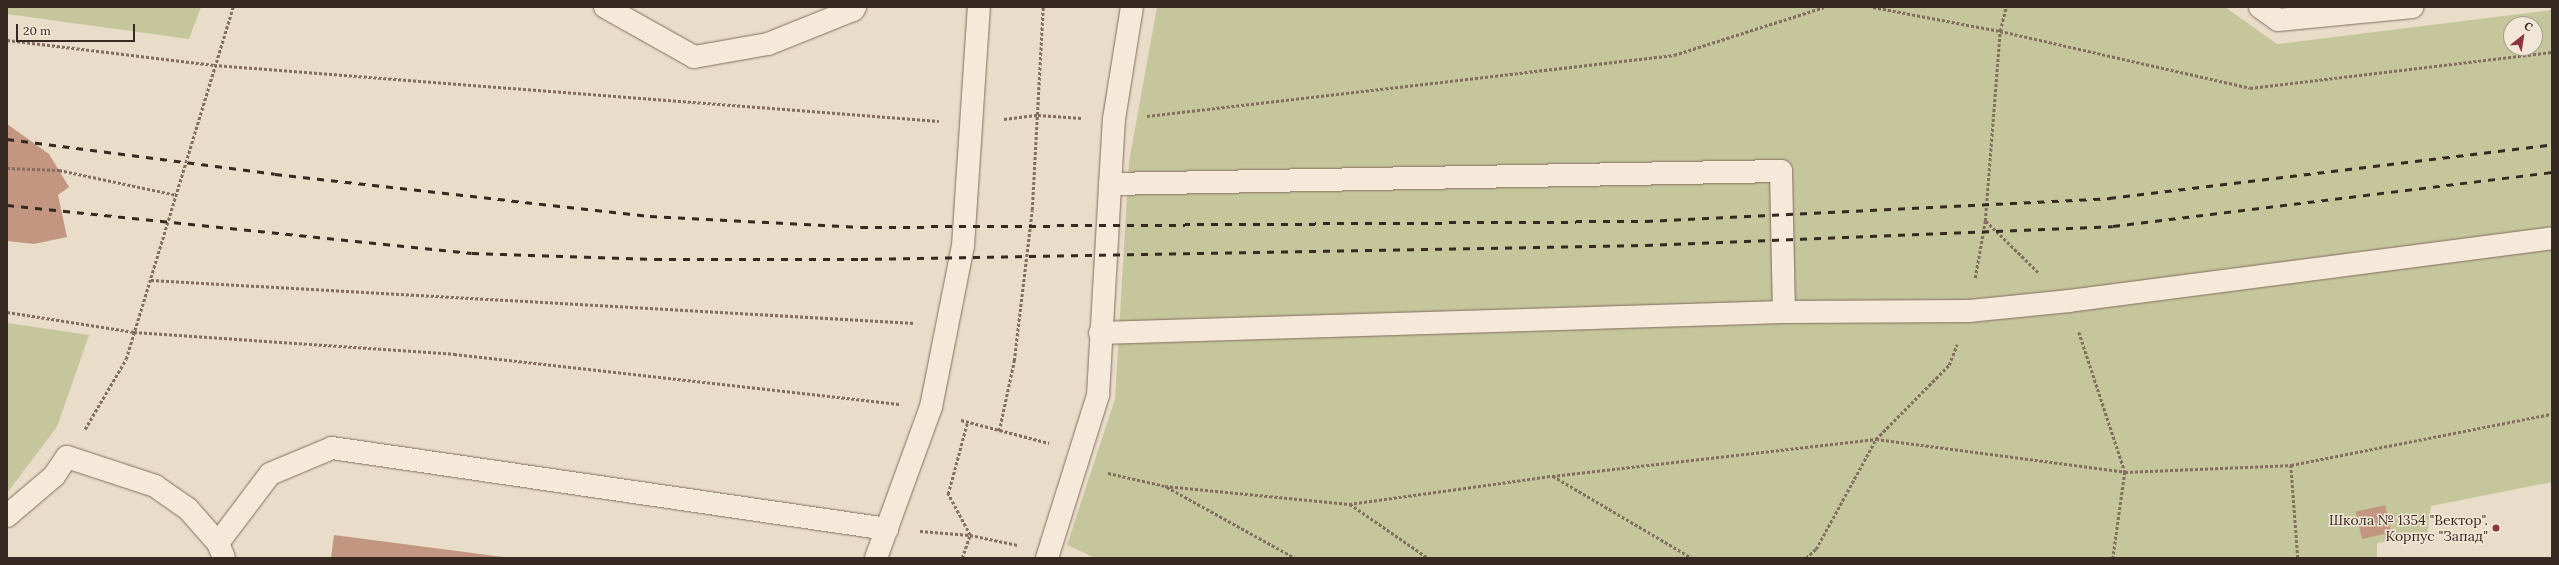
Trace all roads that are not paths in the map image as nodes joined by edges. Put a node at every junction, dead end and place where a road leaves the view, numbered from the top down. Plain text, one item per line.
1 (604, 7) edge
2 (855, 7) edge
3 (978, 7) edge
4 (1132, 7) edge
5 (2260, 7) edge
6 (2412, 7) edge
7 (1110, 184) junction
8 (2552, 238) edge
9 (1784, 312) junction
10 (1100, 333) junction
11 (7, 516) edge
12 (887, 529) junction
13 (221, 551) edge
14 (1053, 556) edge
15 (876, 558) edge

1 - 2 lane
3 - 12 lane
4 - 7 lane
5 - 6 lane
7 - 9 lane
7 - 10 lane
8 - 9 lane
9 - 10 lane
10 - 14 lane
11 - 13 lane
12 - 13 lane
12 - 15 lane

